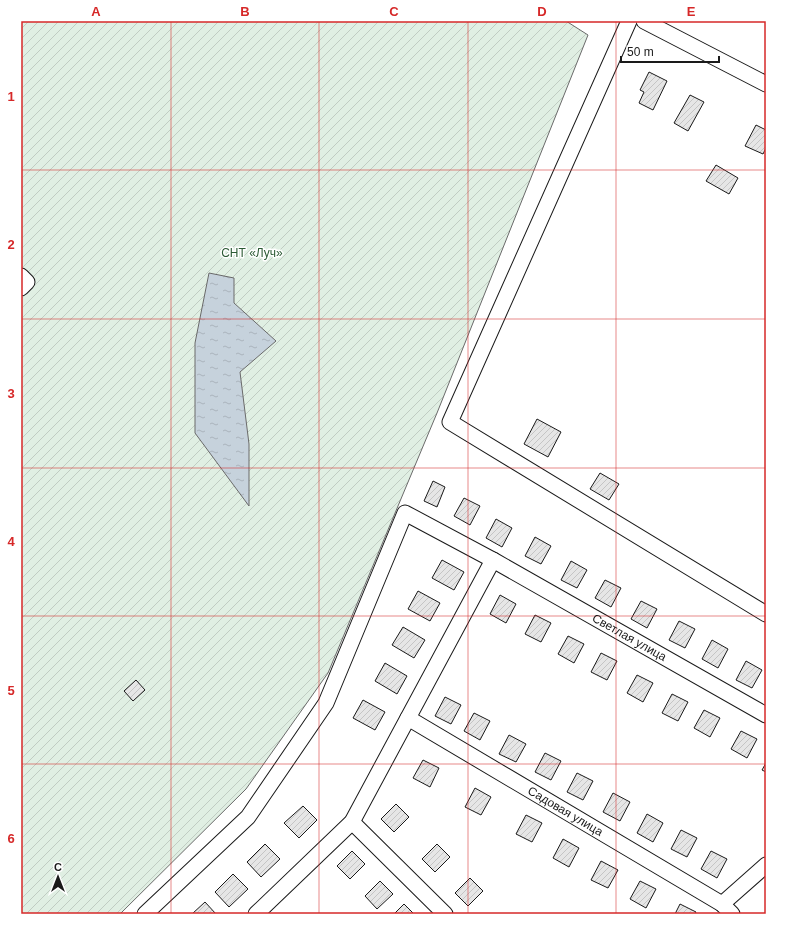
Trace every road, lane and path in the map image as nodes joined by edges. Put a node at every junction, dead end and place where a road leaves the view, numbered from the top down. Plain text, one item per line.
1 (629, 21) edge
2 (644, 21) edge
3 (766, 84) edge
4 (21, 276) edge
5 (21, 288) edge
6 (493, 560) junction
7 (766, 614) edge
8 (766, 715) edge
9 (408, 718) junction
10 (352, 822) junction
11 (766, 865) edge
12 (727, 909) edge
13 (146, 914) edge
14 (256, 914) edge
15 (444, 914) edge

1 - 7 street
2 - 3 street
4 - 5 street
6 - 8 street, Светлая улица
6 - 9 street
6 - 13 street, Светлая улица
9 - 10 street
9 - 12 street, Садовая улица
10 - 14 street
10 - 15 street
11 - 12 street

